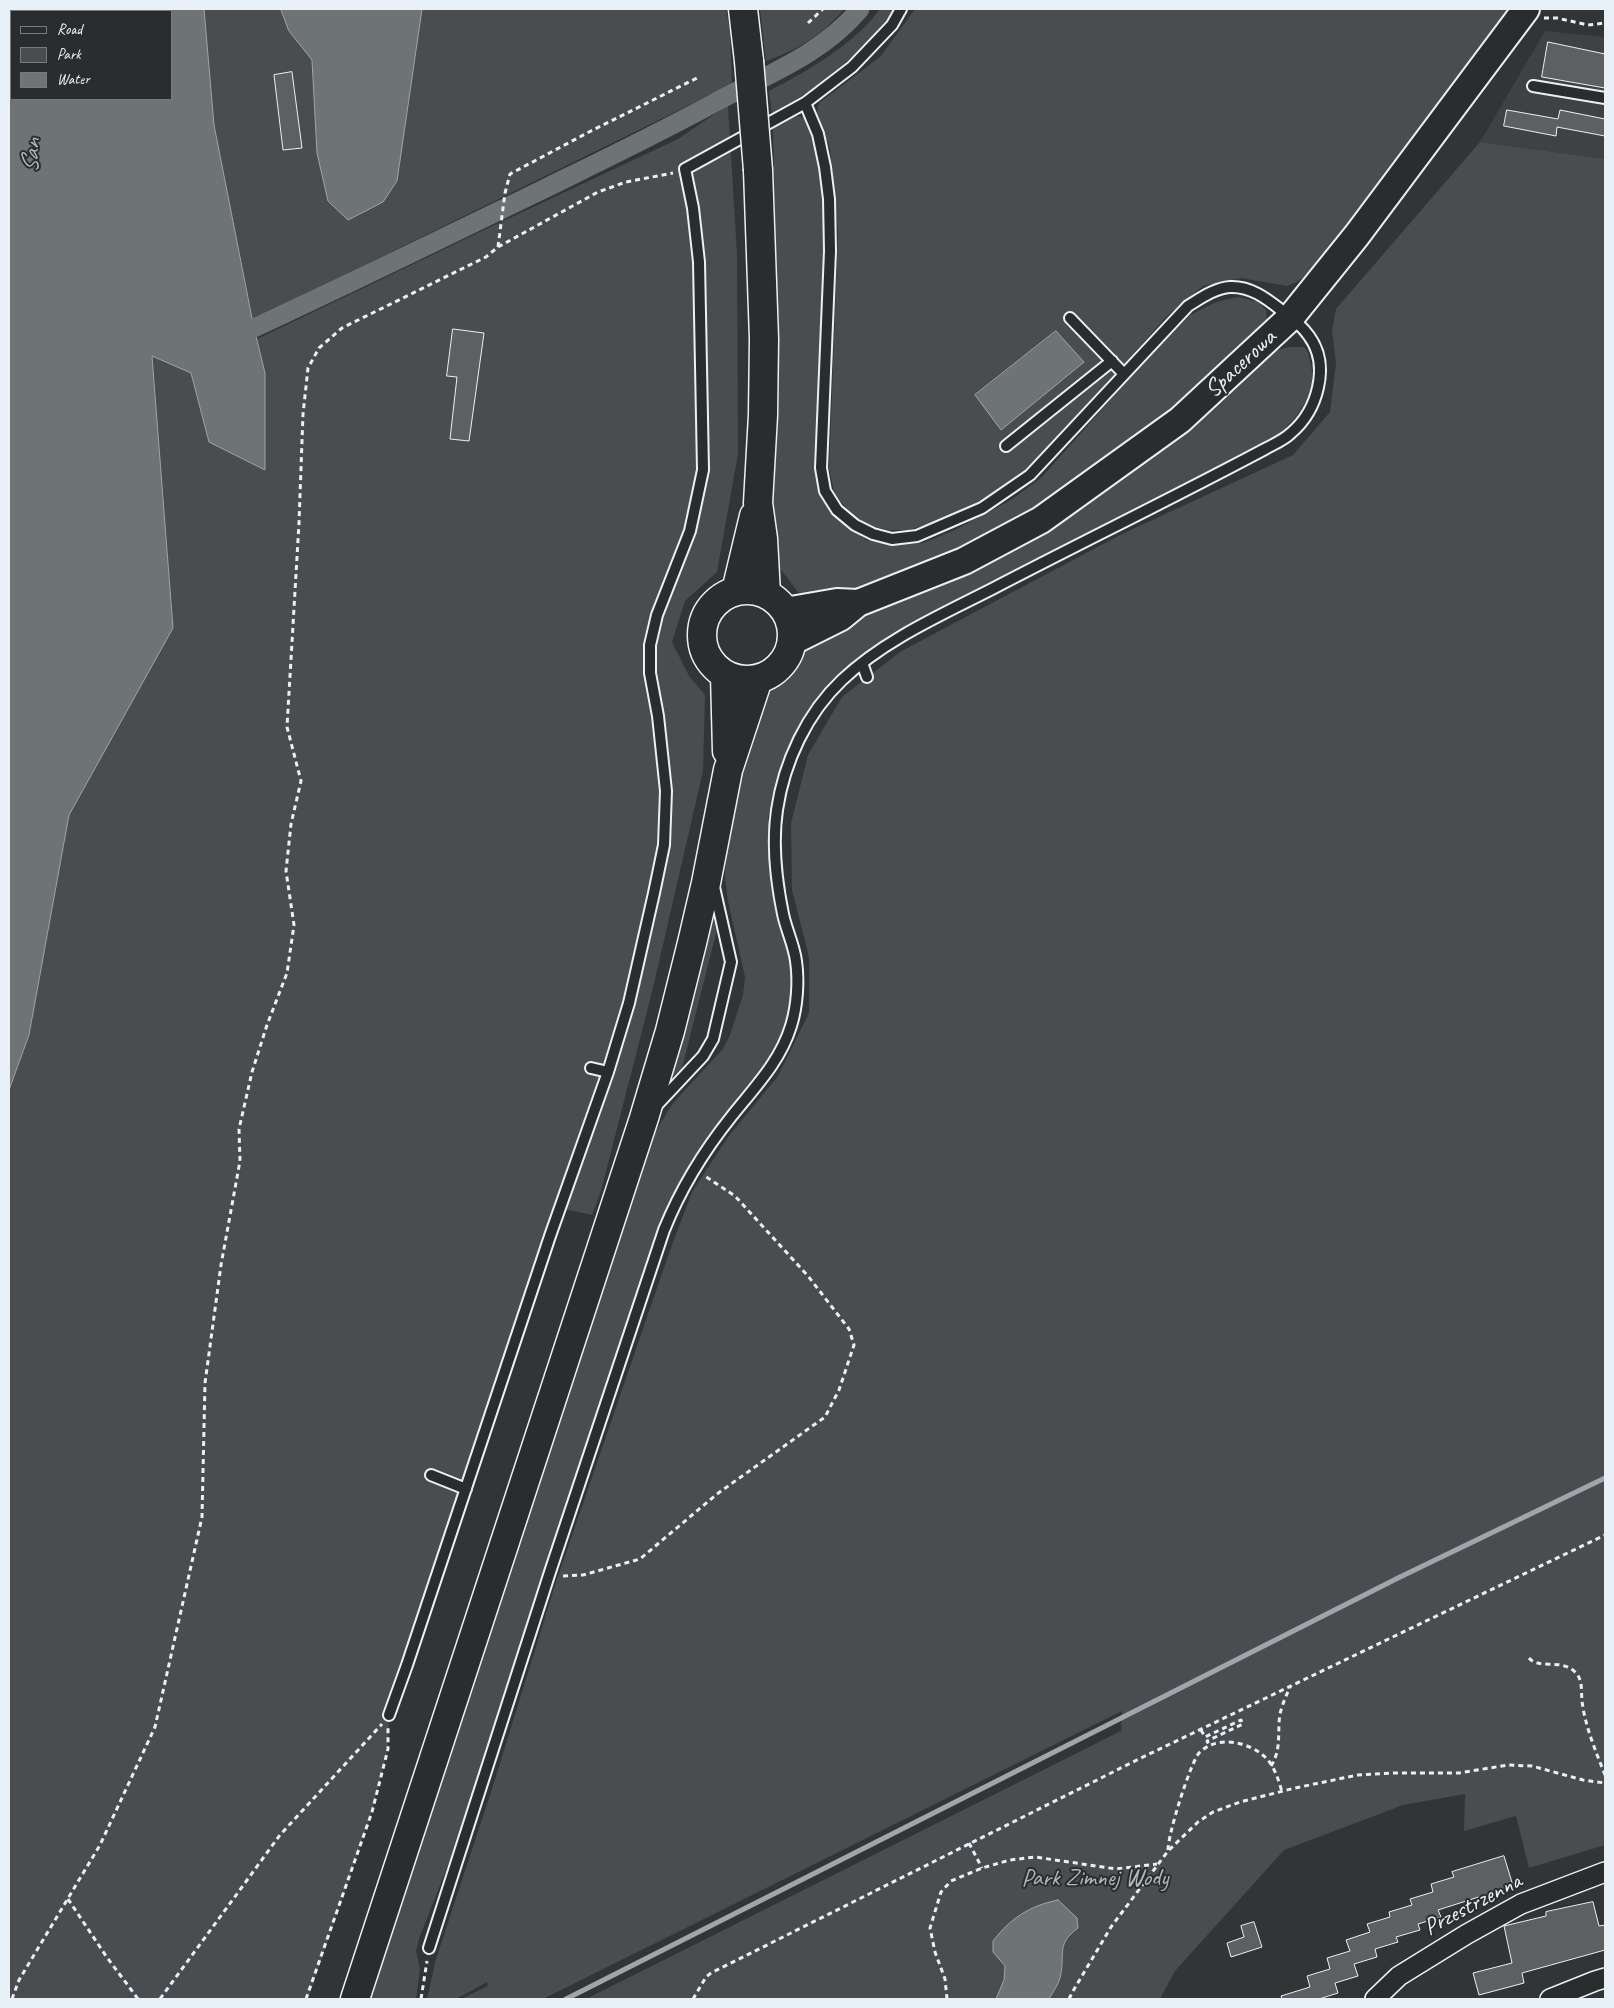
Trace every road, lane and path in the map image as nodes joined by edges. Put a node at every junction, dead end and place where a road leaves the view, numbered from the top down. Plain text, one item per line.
1 (743, 9) edge
2 (823, 9) edge
3 (901, 9) edge
4 (1526, 9) edge
5 (808, 23) dead end
6 (699, 78) dead end
7 (1533, 86) dead end
8 (1605, 98) edge
9 (804, 103) junction
10 (685, 169) junction
11 (498, 247) junction
12 (1291, 317) junction
13 (1070, 318) dead end
14 (1112, 361) junction
15 (1124, 374) junction
16 (1006, 446) dead end
17 (758, 503) junction
18 (736, 591) junction
19 (776, 602) junction
20 (858, 603) junction
21 (792, 642) junction
22 (862, 663) junction
23 (726, 675) junction
24 (867, 678) dead end
25 (758, 679) junction
26 (728, 770) junction
27 (715, 839) junction
28 (591, 1068) dead end
29 (608, 1072) junction
30 (636, 1146) junction
31 (720, 1186) dead end
32 (431, 1475) dead end
33 (466, 1489) junction
34 (1605, 1535) edge
35 (550, 1572) junction
36 (1529, 1658) dead end
37 (1290, 1686) junction
38 (389, 1715) junction
39 (1201, 1730) junction
40 (1209, 1745) junction
41 (1271, 1766) junction
42 (1605, 1775) edge
43 (1605, 1783) edge
44 (1282, 1792) junction
45 (969, 1843) junction
46 (1168, 1851) junction
47 (1158, 1864) junction
48 (982, 1868) junction
49 (1605, 1872) edge
50 (68, 1899) junction
51 (429, 1948) joint
52 (1605, 1978) edge
53 (12, 1999) edge
54 (138, 1999) edge
55 (160, 1999) edge
56 (306, 1999) edge
57 (355, 1999) edge
58 (421, 1999) edge
59 (693, 1999) edge
60 (947, 1999) edge
61 (1069, 1999) edge
62 (1375, 1999) edge
63 (1550, 1999) edge

1 - 17 main road, bridge
2 - 5 path
3 - 9 lane
4 - 12 street, Spacerowa
6 - 11 path
7 - 8 lane
9 - 10 lane
9 - 15 lane
10 - 11 path
10 - 29 lane
11 - 50 path
12 - 15 lane
12 - 20 street, Spacerowa
12 - 22 lane
13 - 14 lane
14 - 15 lane
14 - 16 lane
17 - 18 main road
17 - 19 main road
18 - 19 main road
18 - 23 main road
19 - 20 street, Spacerowa
19 - 21 main road
20 - 21 street, Spacerowa
21 - 25 main road
22 - 24 lane
22 - 35 lane
23 - 25 main road
23 - 26 main road
25 - 26 main road
26 - 27 main road
27 - 30 main road
27 - 30 lane
28 - 29 lane
29 - 33 lane
30 - 57 main road
31 - 35 path
32 - 33 lane
33 - 38 lane
34 - 37 path
35 - 51 lane
36 - 42 path
37 - 39 path
37 - 41 path
38 - 55 path
38 - 56 path
39 - 40 path
39 - 45 path
40 - 41 path
40 - 46 path
41 - 44 path
43 - 44 path
44 - 46 path
45 - 48 path
45 - 59 path
46 - 47 path
47 - 48 path
47 - 61 path
48 - 60 path
49 - 62 street, Przestrzenna
50 - 53 path
50 - 54 path
51 - 58 path
52 - 63 street

